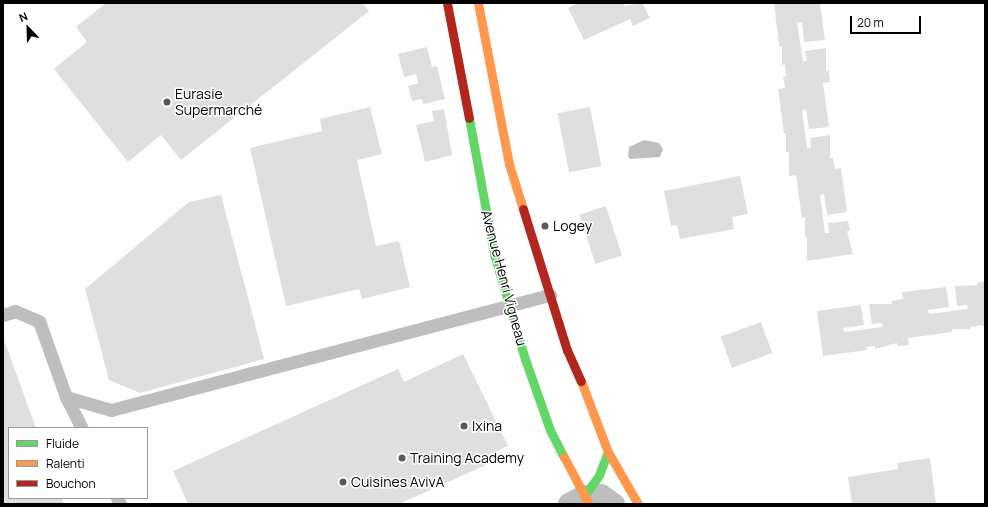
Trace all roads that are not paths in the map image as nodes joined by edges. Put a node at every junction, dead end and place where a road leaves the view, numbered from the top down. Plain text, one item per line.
1 (447, 3) edge
2 (478, 3) edge
3 (550, 295) junction
4 (510, 307) junction
5 (3, 315) edge
6 (66, 397) junction
7 (81, 427) edge
8 (608, 452) junction
9 (581, 501) edge
10 (614, 504) edge
11 (638, 504) edge

1 - 4 street, Avenue Henri Vigneau
2 - 3 street
3 - 4 lane
3 - 8 street
4 - 6 lane
4 - 9 street, Avenue Henri Vigneau
5 - 6 lane
6 - 7 lane
8 - 9 street
8 - 11 street
9 - 10 street

